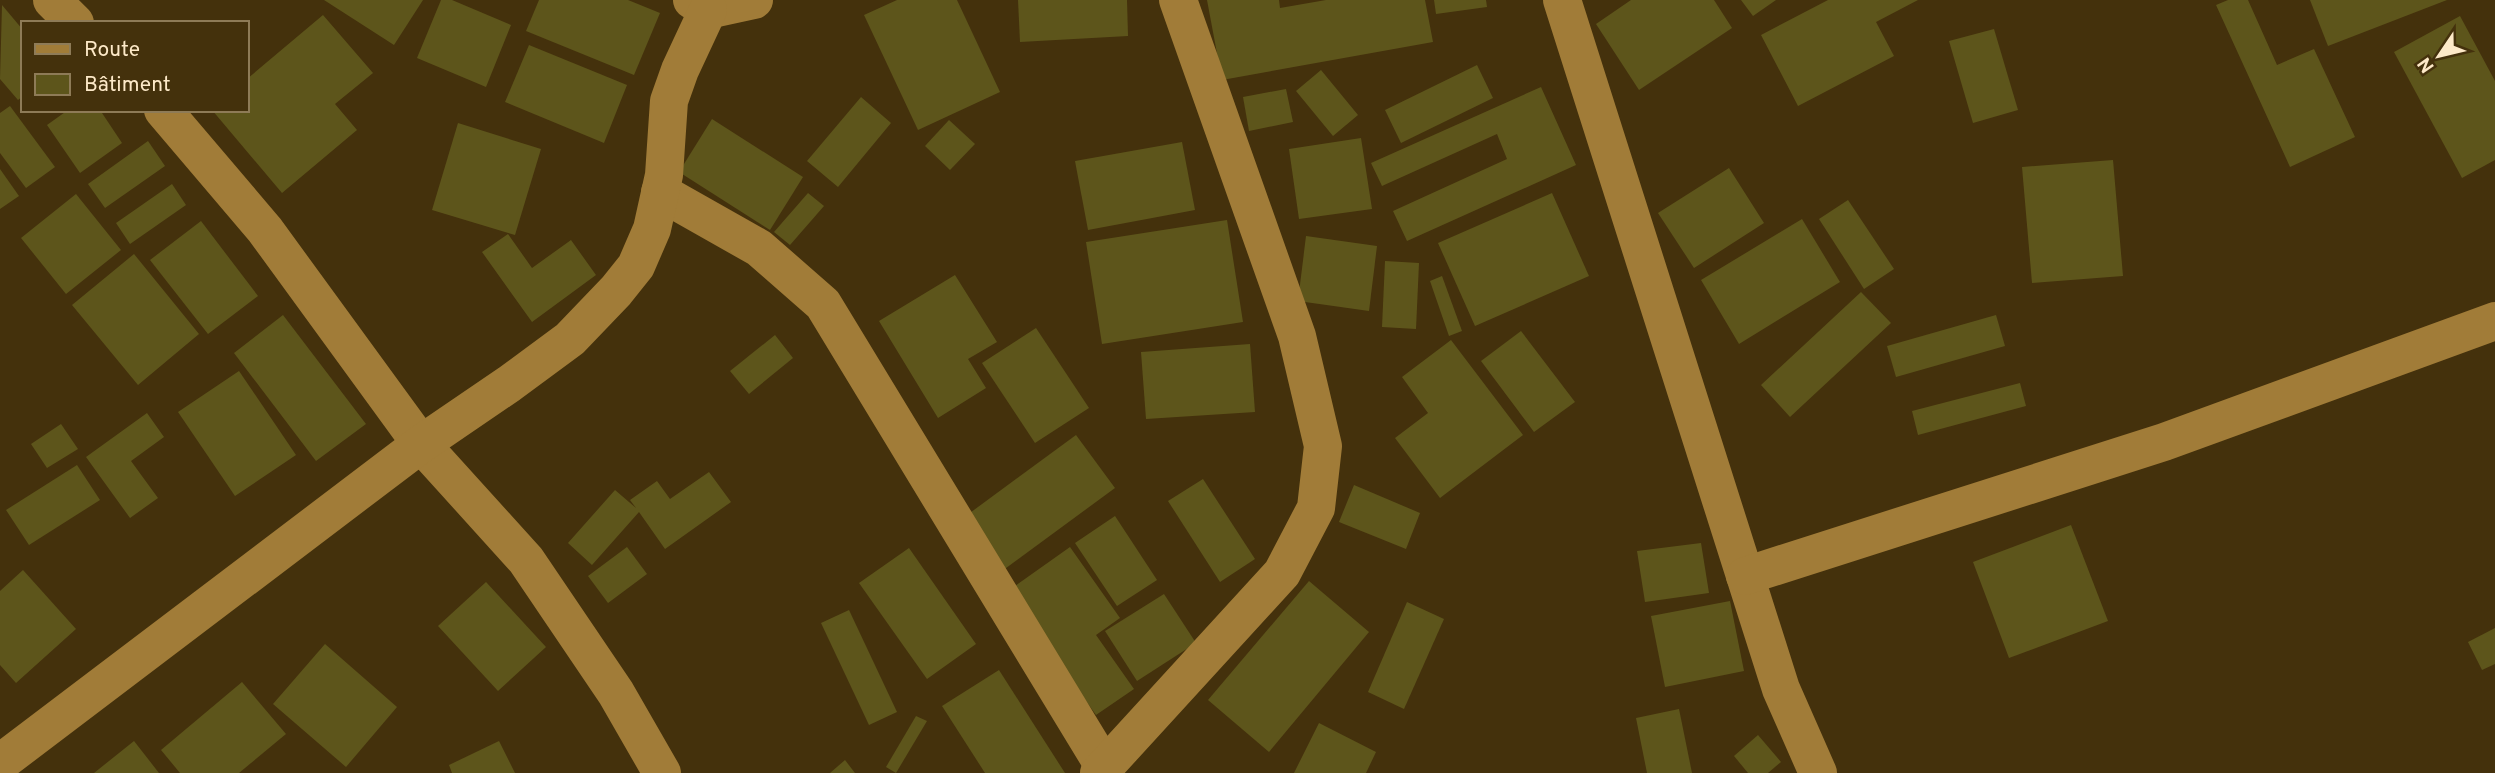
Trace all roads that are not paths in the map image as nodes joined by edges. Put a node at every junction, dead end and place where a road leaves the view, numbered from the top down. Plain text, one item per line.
1 (52, 0) edge
2 (754, 0) edge
3 (1178, 0) edge
4 (1562, 0) edge
5 (700, 5) edge
6 (73, 21) edge
7 (165, 112) edge
8 (660, 192) junction
9 (2495, 321) edge
10 (421, 444) junction
11 (1745, 576) junction
12 (0, 763) edge
13 (1102, 770) edge
14 (662, 773) edge
15 (1818, 773) edge

1 - 6 street
2 - 5 street
3 - 13 street
4 - 11 street
5 - 8 street
7 - 10 street
8 - 10 street
8 - 13 street
9 - 11 street
10 - 12 street
10 - 14 street
11 - 15 street

